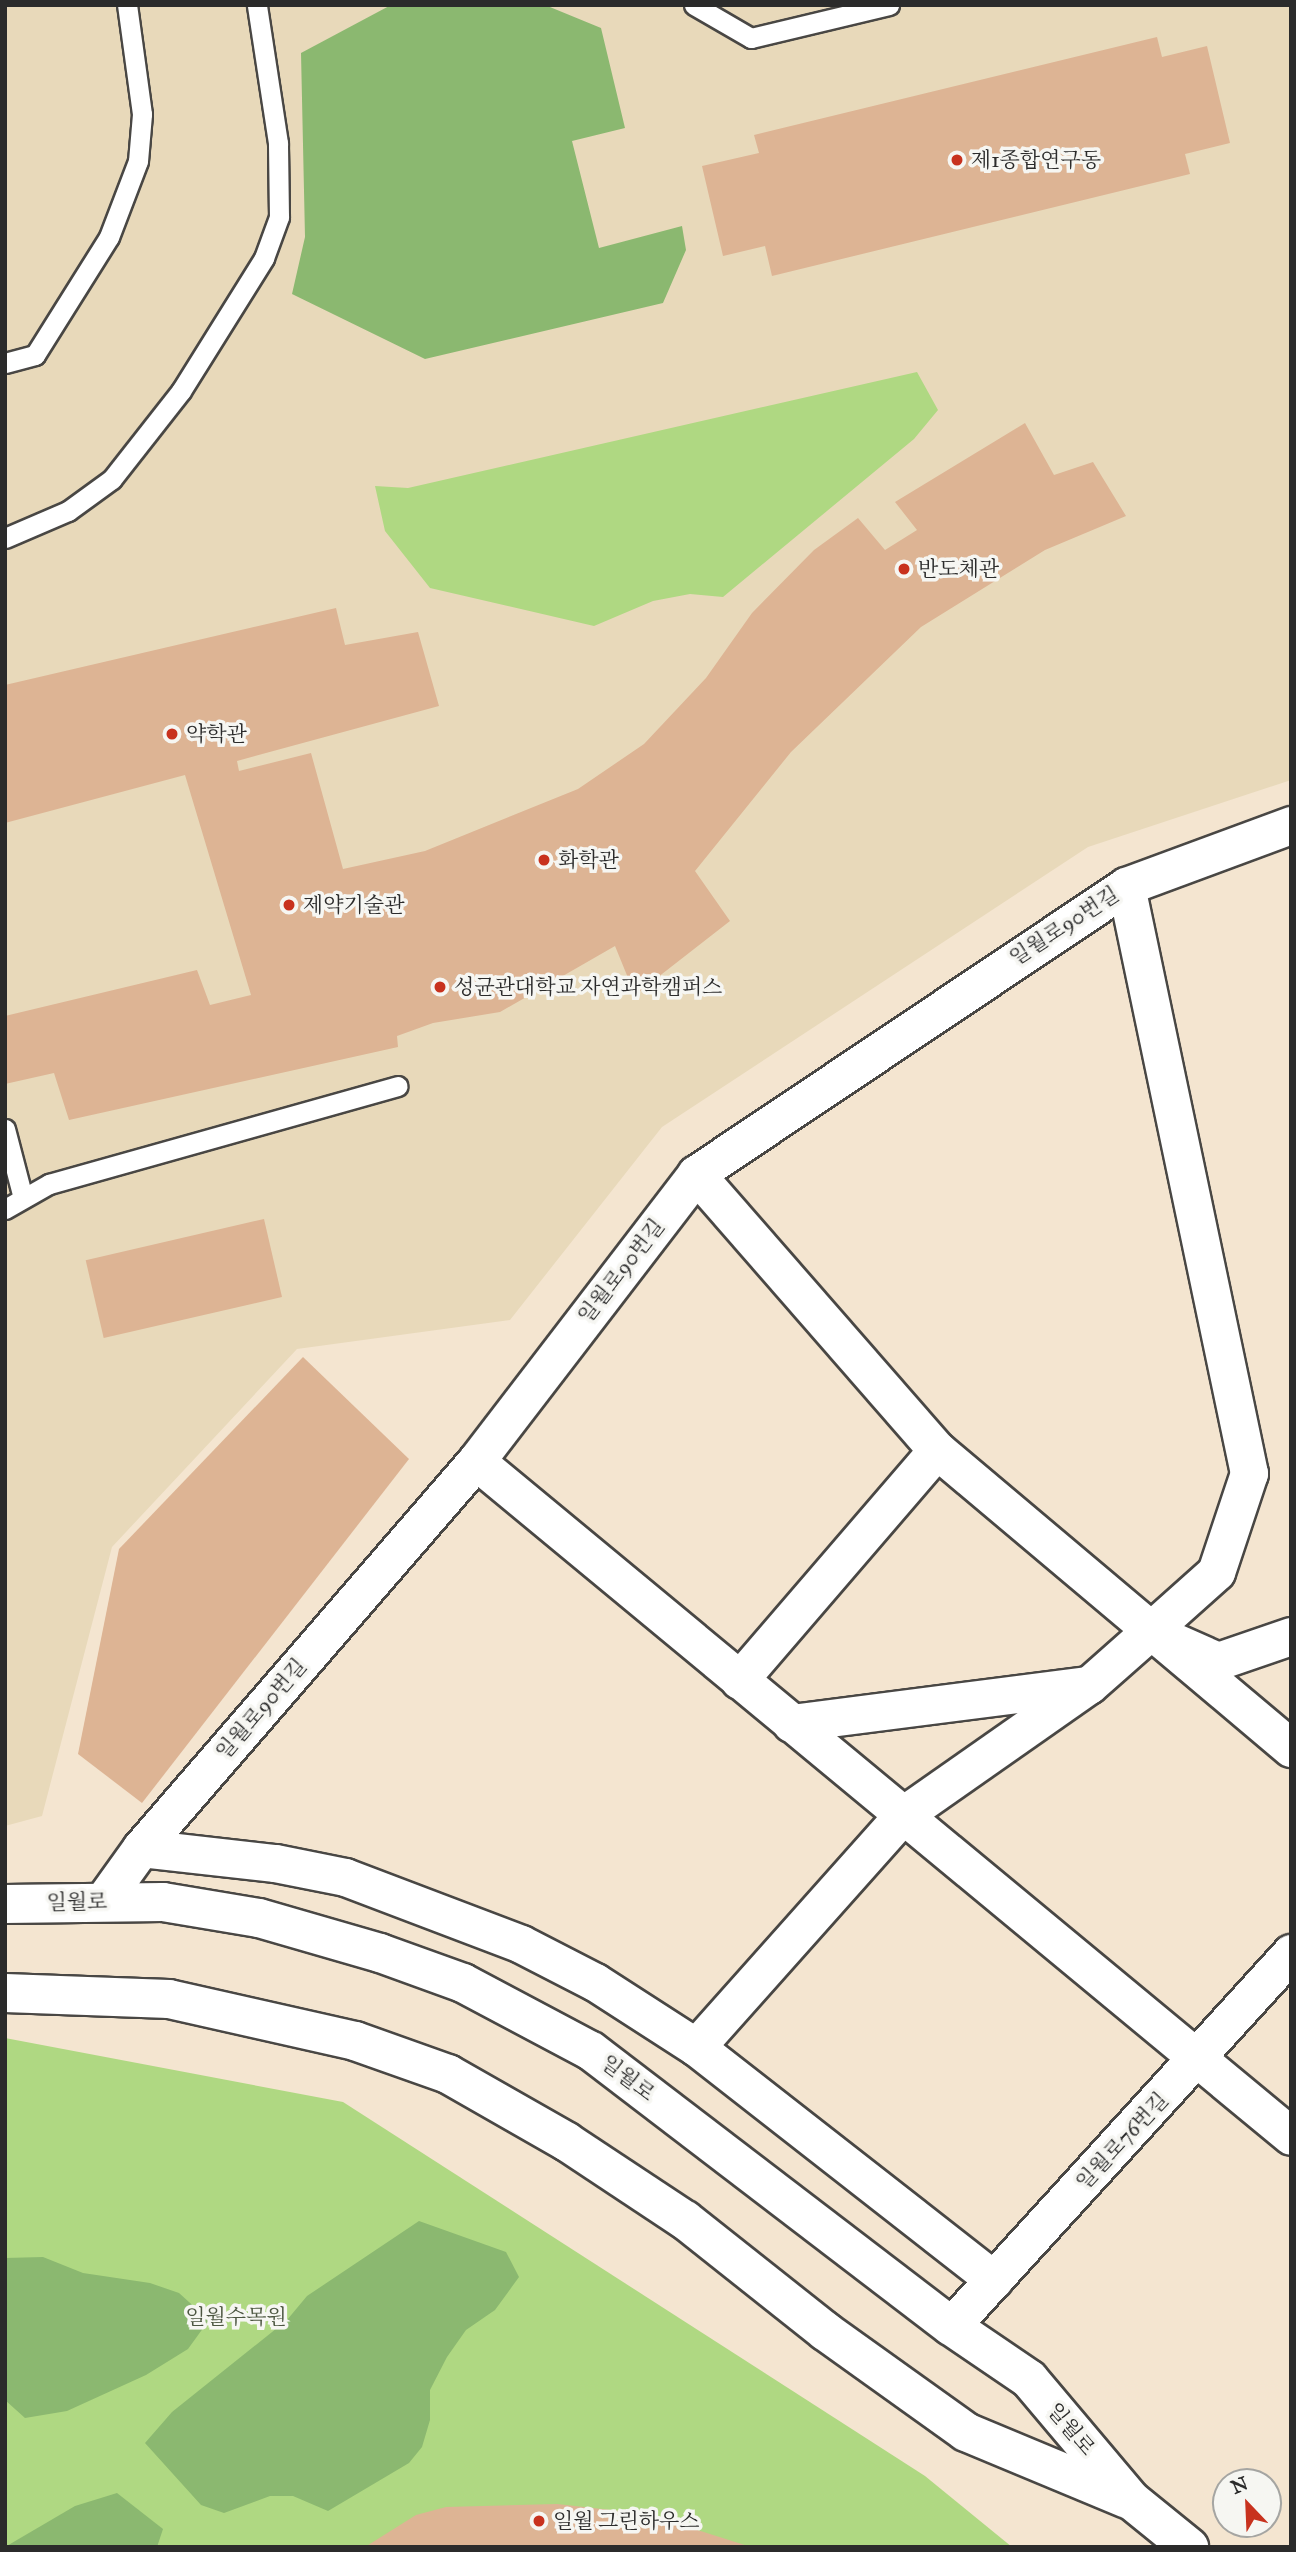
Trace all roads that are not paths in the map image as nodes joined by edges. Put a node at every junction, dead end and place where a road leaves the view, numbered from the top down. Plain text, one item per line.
1 (148, 5) edge
2 (257, 5) edge
3 (694, 5) edge
4 (889, 5) edge
5 (127, 7) edge
6 (5, 363) edge
7 (5, 538) edge
8 (1291, 825) edge
9 (1126, 886) junction
10 (398, 1086) dead end
11 (5, 1129) edge
12 (696, 1174) junction
13 (23, 1198) junction
14 (5, 1209) edge
15 (937, 1450) junction
16 (475, 1461) junction
17 (1150, 1631) junction
18 (1291, 1636) edge
19 (739, 1679) junction
20 (1089, 1685) junction
21 (791, 1723) junction
22 (1291, 1748) edge
23 (903, 1815) junction
24 (141, 1847) junction
25 (103, 1901) junction
26 (5, 1904) edge
27 (1291, 1954) edge
28 (5, 1993) edge
29 (696, 2047) junction
30 (1198, 2059) junction
31 (1291, 2136) edge
32 (994, 2280) junction
33 (951, 2326) junction
34 (1131, 2500) junction
35 (1189, 2547) edge

1 - 5 lane
2 - 7 lane
3 - 4 lane
5 - 6 lane
8 - 9 street, 일월로90번길
9 - 12 street, 일월로90번길
9 - 17 street
10 - 13 lane
11 - 13 lane
12 - 15 street
12 - 16 street, 일월로90번길
13 - 14 lane
15 - 17 street
15 - 19 street
16 - 19 street
16 - 24 street, 일월로90번길
17 - 18 street
17 - 20 street
17 - 22 street
19 - 21 street
20 - 21 street
20 - 23 street
21 - 23 street
23 - 29 street
23 - 30 street
24 - 25 street, 일월로90번길
24 - 29 street
25 - 26 street, 일월로
25 - 33 street, 일월로
27 - 30 street, 일월로76번길
28 - 34 street, 일월로
29 - 32 street
30 - 31 street
30 - 32 street, 일월로76번길
32 - 33 street, 일월로76번길
33 - 34 street, 일월로
34 - 35 street, 일월로

